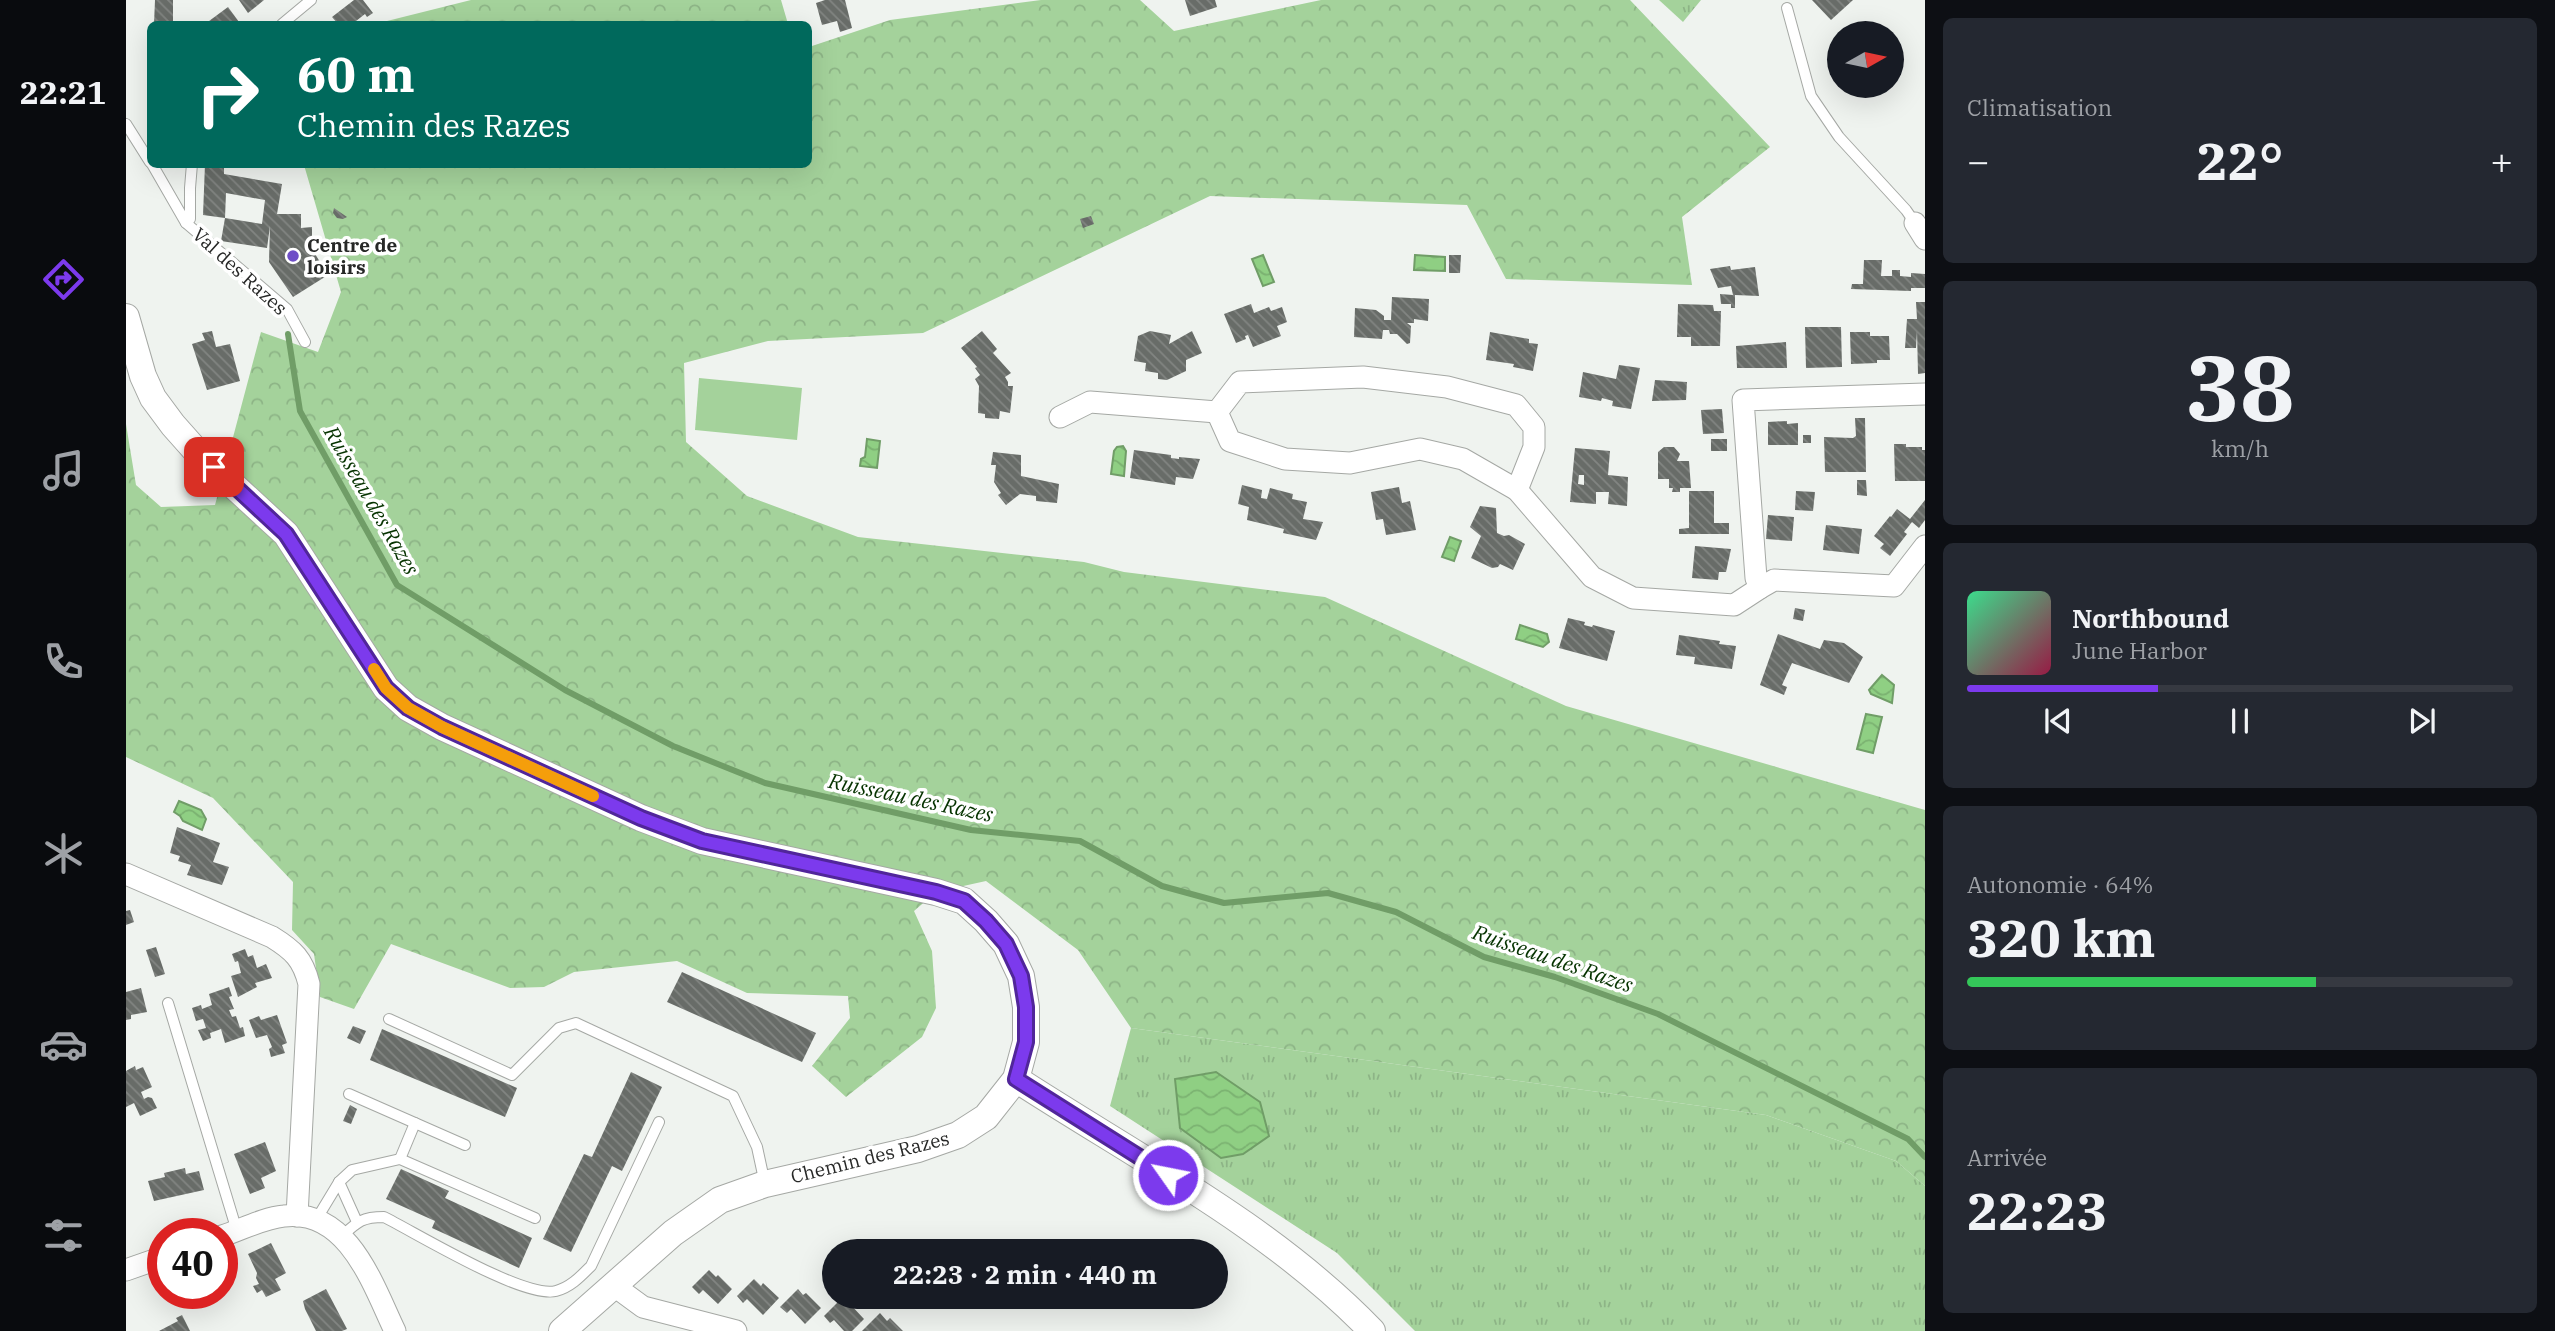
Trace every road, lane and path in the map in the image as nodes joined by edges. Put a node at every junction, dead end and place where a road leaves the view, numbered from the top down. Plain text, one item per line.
1 (311, 0) edge
2 (1787, 8) dead end
3 (286, 21) edge
4 (126, 124) edge
5 (147, 157) edge
6 (154, 168) edge
7 (192, 168) edge
8 (186, 223) junction
9 (1920, 231) edge
10 (126, 317) edge
11 (305, 342) dead end
12 (1925, 394) edge
13 (1217, 412) junction
14 (1060, 417) dead end
15 (1517, 490) junction
16 (1925, 545) edge
17 (1760, 588) junction
18 (126, 874) edge
19 (168, 1003) dead end
20 (389, 1019) dead end
21 (1016, 1079) junction
22 (349, 1094) dead end
23 (659, 1122) dead end
24 (415, 1123) junction
25 (465, 1145) dead end
26 (400, 1159) junction
27 (340, 1182) junction
28 (765, 1184) junction
29 (226, 1218) edge
30 (307, 1218) junction
31 (535, 1218) dead end
32 (350, 1229) junction
33 (238, 1231) edge
34 (147, 1263) edge
35 (126, 1270) edge
36 (613, 1285) junction
37 (395, 1331) edge
38 (562, 1331) edge
39 (736, 1331) edge
40 (1372, 1331) edge

1 - 3 lane
2 - 9 lane
4 - 5 lane, Val des Razes
6 - 8 lane, Val des Razes
7 - 8 lane
8 - 11 lane, Val des Razes
10 - 21 street, Chemin des Razes
12 - 17 street
13 - 14 street
13 - 15 street
13 - 15 street
15 - 17 street
16 - 17 street
18 - 30 street
19 - 29 lane
20 - 28 lane
21 - 28 street, Chemin des Razes
21 - 40 street
22 - 24 lane
23 - 32 lane
24 - 25 lane
24 - 26 lane
26 - 27 lane
26 - 31 lane
27 - 30 lane
27 - 32 lane
28 - 36 street, Chemin des Razes
30 - 32 street
30 - 33 street
32 - 37 street
34 - 35 street
36 - 38 street, Chemin des Razes
36 - 39 street

